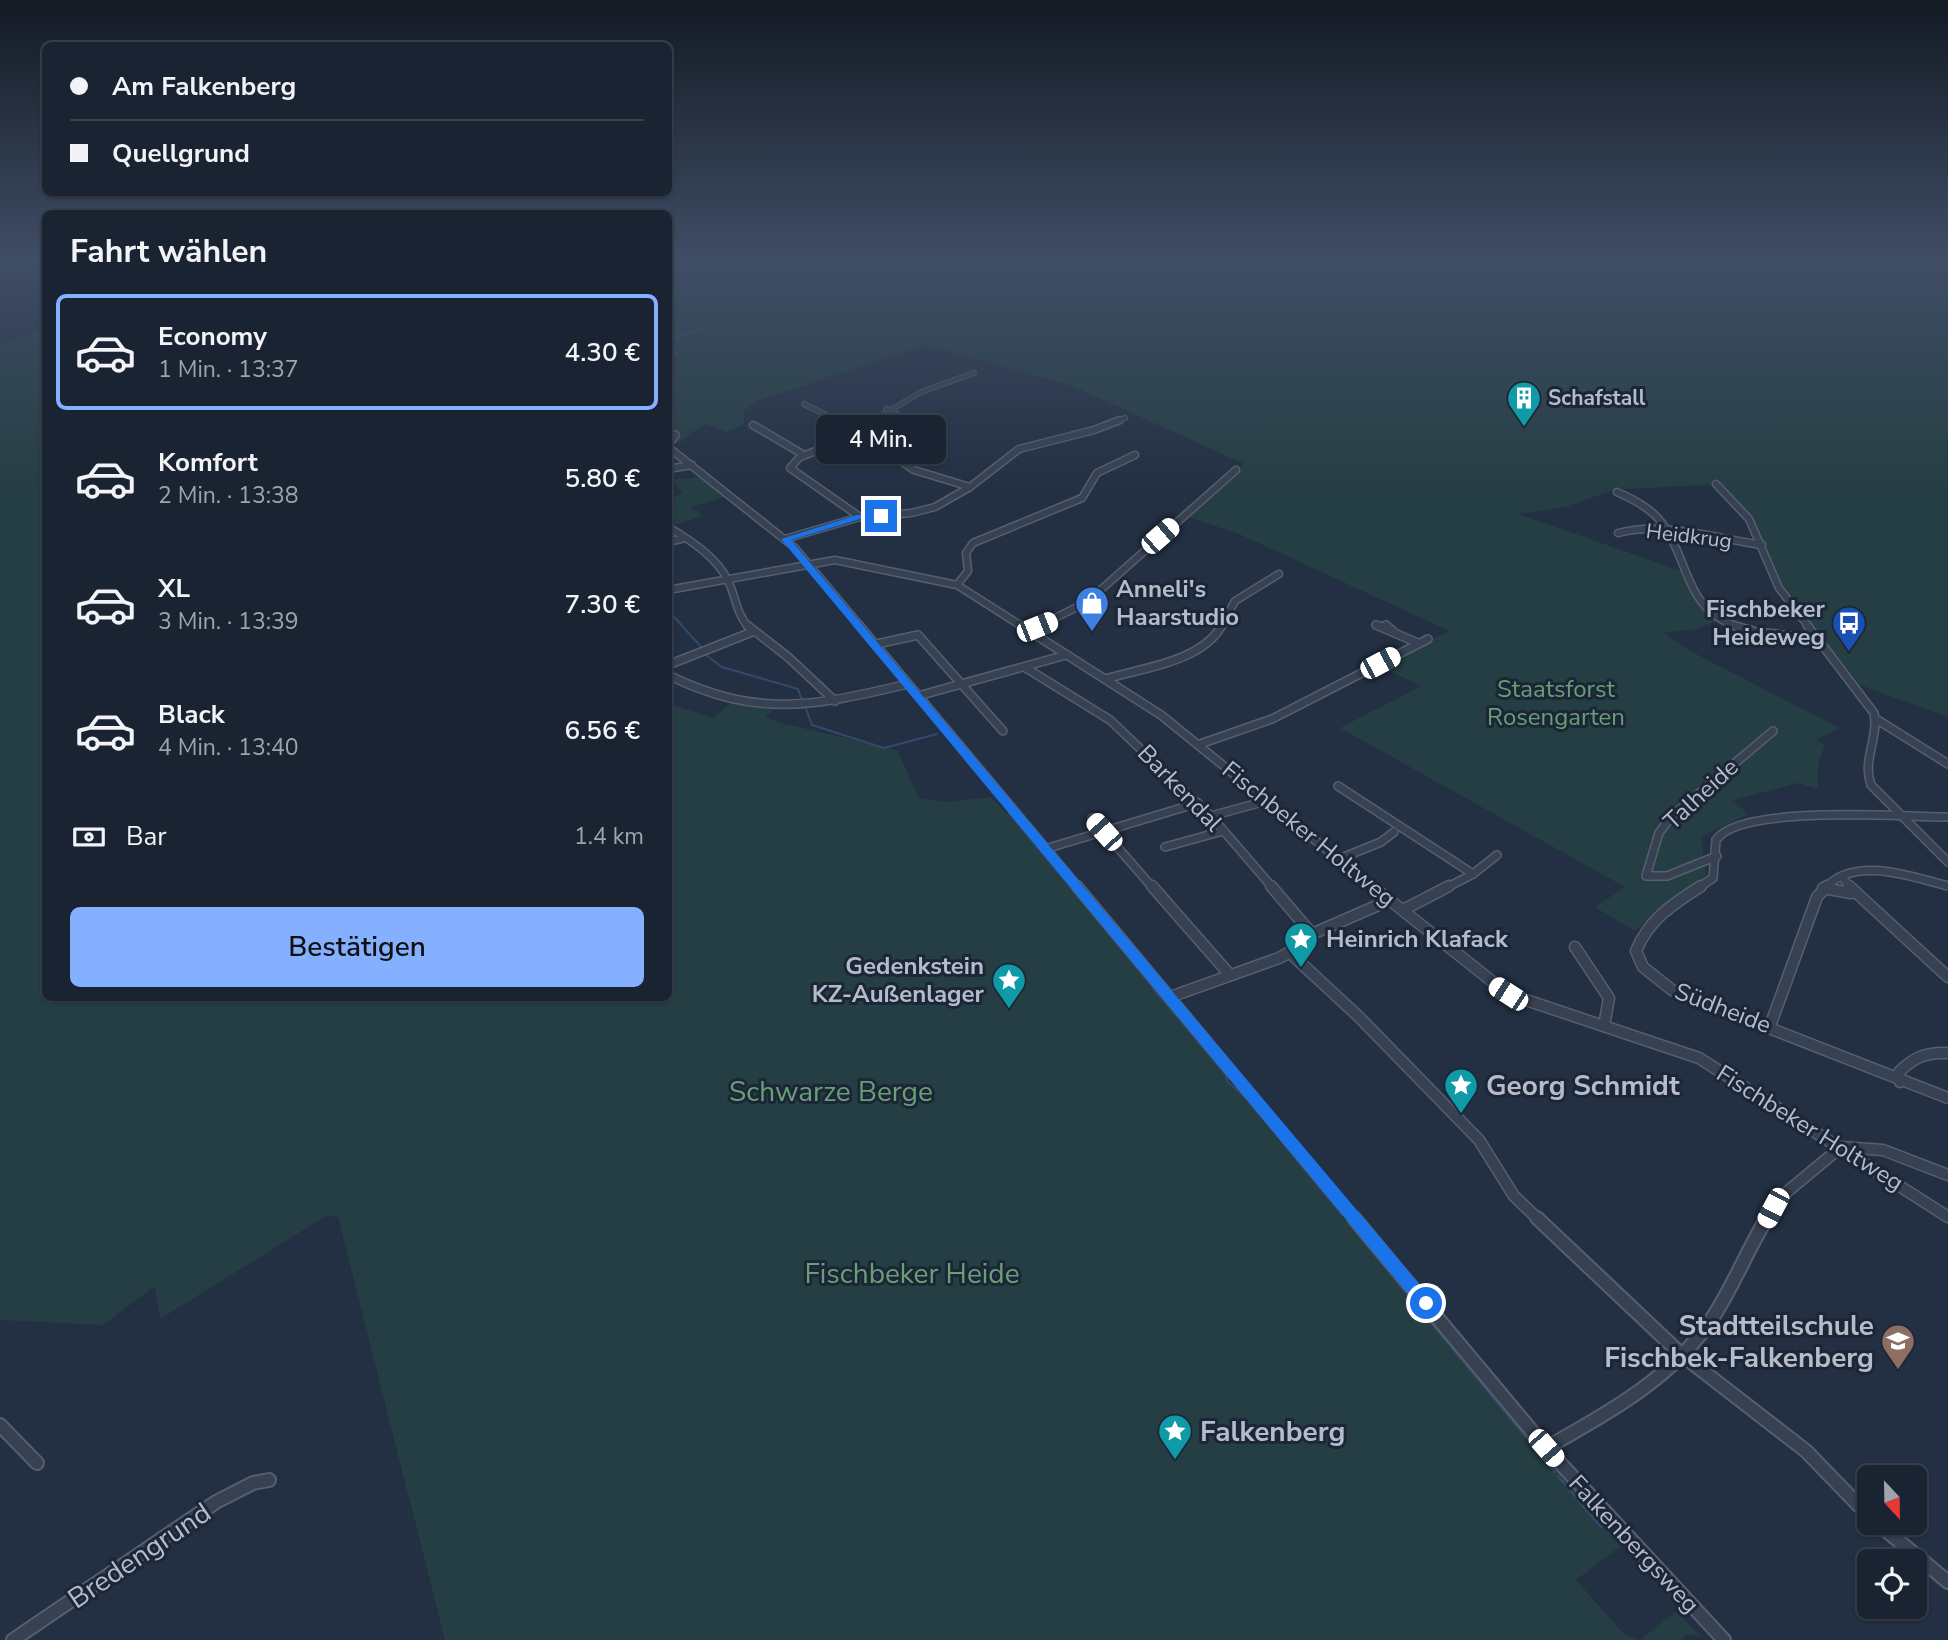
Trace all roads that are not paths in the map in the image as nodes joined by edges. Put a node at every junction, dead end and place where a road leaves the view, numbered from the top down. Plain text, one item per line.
1 (974, 373) dead end
2 (804, 404) dead end
3 (886, 410) junction
4 (1125, 418) dead end
5 (754, 425) dead end
6 (857, 430) junction
7 (932, 431) dead end
8 (672, 449) edge
9 (804, 455) junction
10 (1136, 455) dead end
11 (901, 461) dead end
12 (692, 465) junction
13 (672, 468) edge
14 (1236, 470) dead end
15 (1716, 484) dead end
16 (970, 488) junction
17 (1617, 492) dead end
18 (860, 517) junction
19 (672, 529) edge
20 (1667, 531) junction
21 (1618, 533) dead end
22 (685, 538) junction
23 (785, 539) junction
24 (672, 541) edge
25 (1762, 545) junction
26 (808, 564) junction
27 (1279, 573) dead end
28 (728, 579) junction
29 (957, 585) junction
30 (672, 589) edge
31 (1029, 631) junction
32 (1393, 631) dead end
33 (752, 632) junction
34 (1428, 639) dead end
35 (1818, 639) junction
36 (1418, 643) junction
37 (877, 645) junction
38 (1066, 655) junction
39 (672, 663) edge
40 (1027, 668) junction
41 (672, 677) edge
42 (1105, 679) junction
43 (908, 684) junction
44 (963, 685) junction
45 (918, 696) junction
46 (835, 701) junction
47 (1876, 719) junction
48 (1003, 731) dead end
49 (1773, 731) dead end
50 (1200, 744) junction
51 (1948, 764) edge
52 (1338, 786) dead end
53 (1266, 801) junction
54 (1198, 803) junction
55 (1211, 816) junction
56 (1948, 817) edge
57 (1092, 818) dead end
58 (1905, 818) junction
59 (1223, 831) junction
60 (1104, 832) junction
61 (1394, 832) dead end
62 (1165, 847) dead end
63 (1045, 849) junction
64 (1497, 855) dead end
65 (1717, 856) junction
66 (1339, 859) junction
67 (1948, 862) edge
68 (1473, 874) junction
69 (1842, 876) junction
70 (1948, 886) edge
71 (1823, 888) junction
72 (1854, 894) junction
73 (1390, 900) junction
74 (1403, 910) junction
75 (1312, 934) junction
76 (1575, 947) dead end
77 (1289, 952) junction
78 (1230, 975) junction
79 (1948, 977) edge
80 (1170, 997) junction
81 (1604, 1026) junction
82 (1770, 1026) junction
83 (1948, 1053) edge
84 (1900, 1082) junction
85 (1948, 1098) edge
86 (1840, 1147) junction
87 (1948, 1175) edge
88 (1948, 1217) edge
89 (1682, 1355) junction
90 (0, 1424) edge
91 (1546, 1448) junction
92 (37, 1463) dead end
93 (270, 1480) dead end
94 (1857, 1504) edge
95 (1892, 1535) edge
96 (1948, 1582) edge
97 (13, 1640) edge
98 (1724, 1640) edge

1 - 3 street
2 - 6 street
3 - 6 street
3 - 7 street
4 - 16 street
5 - 9 street
6 - 9 street
8 - 12 street, Falkenbergsweg
9 - 18 street
10 - 29 street
11 - 16 street
12 - 13 street
12 - 23 street, Falkenbergsweg
14 - 31 street
15 - 25 street
16 - 18 street
17 - 20 street
18 - 23 street
19 - 22 street
20 - 21 street, Heidkrug
20 - 25 street, Heidkrug
20 - 35 street
22 - 24 street
22 - 28 street
23 - 26 street, Falkenbergsweg
25 - 35 street
26 - 28 street, Fischbeker Holtweg
26 - 29 street, Fischbeker Holtweg
26 - 37 street, Falkenbergsweg
27 - 42 street
28 - 30 street, Fischbeker Holtweg
28 - 33 street
29 - 31 street, Fischbeker Holtweg
31 - 38 street, Fischbeker Holtweg
32 - 36 street
33 - 39 street
33 - 46 street
34 - 36 street
35 - 47 street
36 - 50 street
37 - 43 street, Falkenbergsweg
37 - 44 street
38 - 40 street
38 - 42 street, Fischbeker Holtweg
40 - 44 street
40 - 54 street, Barkendal
41 - 46 street
42 - 50 street, Fischbeker Holtweg
43 - 45 street, Falkenbergsweg
43 - 46 street
44 - 45 street
44 - 48 street
45 - 63 street, Falkenbergsweg
47 - 51 street
47 - 58 street
49 - 65 street, Talheide
50 - 53 street, Fischbeker Holtweg
52 - 68 street
53 - 55 street
53 - 66 street, Fischbeker Holtweg
54 - 55 street, Barkendal
54 - 60 street
55 - 59 street, Barkendal
56 - 58 street
57 - 60 street
58 - 65 street, Südheide
58 - 67 street
59 - 62 street
59 - 75 street, Barkendal
60 - 63 street
60 - 78 street
61 - 66 street
63 - 80 street, Falkenbergsweg
64 - 68 street
65 - 82 street, Südheide
66 - 73 street, Fischbeker Holtweg
68 - 74 street
69 - 70 street
69 - 71 street
69 - 72 street
71 - 72 street
71 - 82 street
72 - 79 street
73 - 74 street, Fischbeker Holtweg
73 - 75 street
74 - 81 street, Fischbeker Holtweg
75 - 77 street
76 - 81 street
77 - 78 street
77 - 89 street
78 - 80 street
80 - 91 street, Falkenbergsweg
81 - 86 street, Fischbeker Holtweg
82 - 84 street, Südheide
83 - 84 street
84 - 85 street, Südheide
86 - 87 street
86 - 88 street, Fischbeker Holtweg
86 - 89 street
89 - 91 street
89 - 94 street
90 - 92 street
91 - 98 street, Falkenbergsweg
93 - 97 street, Bredengrund
95 - 96 street

